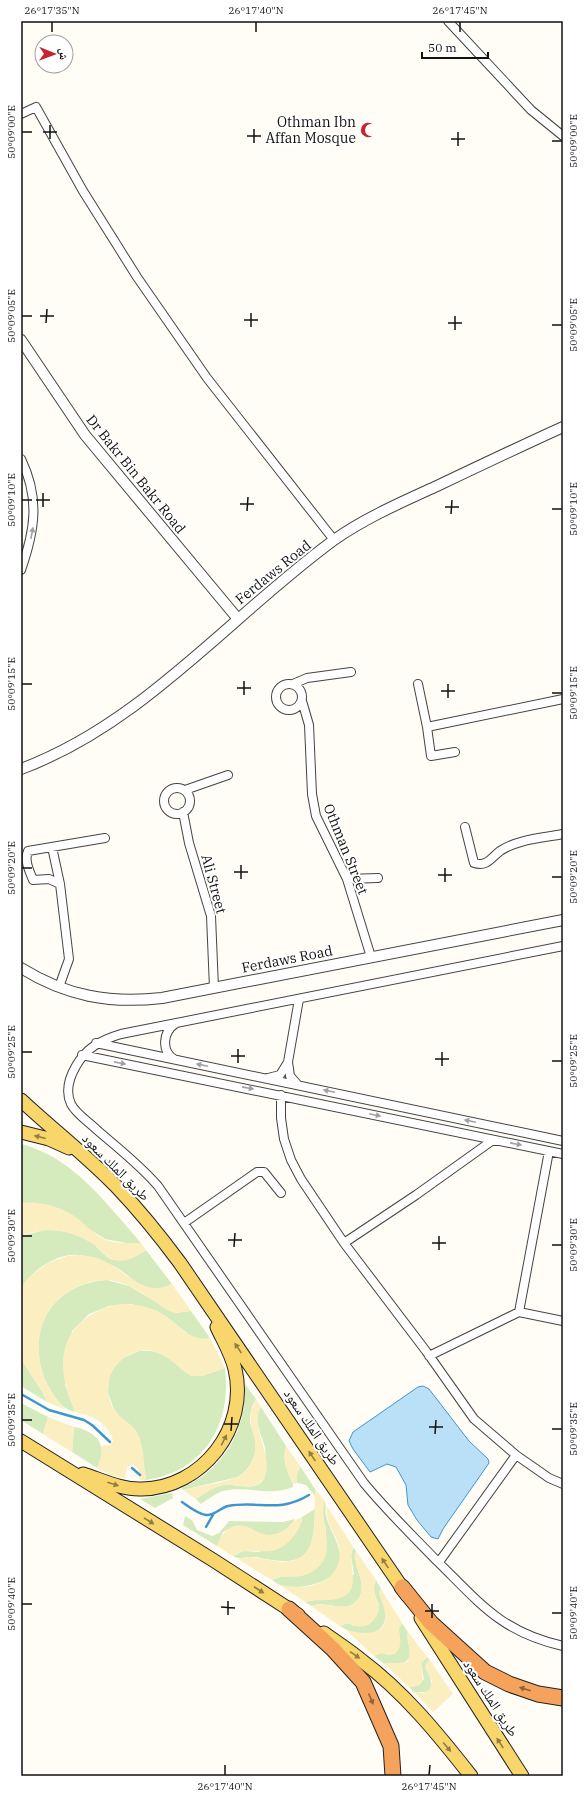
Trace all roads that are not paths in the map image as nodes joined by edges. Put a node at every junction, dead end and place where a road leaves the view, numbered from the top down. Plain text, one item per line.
1 (448, 21) edge
2 (21, 114) edge
3 (563, 136) edge
4 (21, 340) edge
5 (563, 427) edge
6 (21, 459) edge
7 (334, 540) junction
8 (21, 570) edge
9 (238, 619) junction
10 (351, 672) dead end
11 (293, 684) junction
12 (418, 684) dead end
13 (563, 699) edge
14 (302, 702) junction
15 (427, 727) junction
16 (455, 752) dead end
17 (21, 768) edge
18 (228, 775) dead end
19 (185, 790) junction
20 (183, 812) junction
21 (465, 827) dead end
22 (563, 834) edge
23 (105, 838) dead end
24 (52, 847) junction
25 (378, 878) dead end
26 (347, 879) junction
27 (60, 884) junction
28 (563, 920) edge
29 (563, 946) edge
30 (371, 957) junction
31 (21, 968) edge
32 (60, 987) junction
33 (214, 988) junction
34 (299, 999) junction
35 (178, 1023) junction
36 (96, 1043) junction
37 (82, 1055) junction
38 (176, 1060) junction
39 (288, 1062) junction
40 (266, 1078) junction
41 (299, 1085) junction
42 (281, 1095) junction
43 (21, 1100) edge
44 (21, 1104) edge
45 (394, 1105) junction
46 (391, 1118) junction
47 (45, 1122) junction
48 (21, 1132) edge
49 (493, 1140) junction
50 (563, 1141) edge
51 (549, 1151) junction
52 (563, 1154) edge
53 (84, 1155) junction
54 (281, 1193) dead end
55 (184, 1224) junction
56 (344, 1243) junction
57 (202, 1296) junction
58 (519, 1312) junction
59 (563, 1321) edge
60 (429, 1356) junction
61 (21, 1441) edge
62 (516, 1455) junction
63 (62, 1467) junction
64 (563, 1484) edge
65 (439, 1562) junction
66 (402, 1586) junction
67 (289, 1609) junction
68 (563, 1646) edge
69 (563, 1698) edge
70 (393, 1776) edge
71 (471, 1776) edge
72 (522, 1776) edge

1 - 3 street
2 - 7 street
4 - 9 street, Dr Bakr Bin Bakr Road
5 - 7 street, Ferdaws Road
8 -> 6 street
7 - 9 street, Ferdaws Road
9 - 17 street, Ferdaws Road
10 - 11 street
11 - 14 street
11 - 14 street
12 - 15 street
13 - 15 street
14 - 26 street, Othman Street
15 - 16 street
18 - 19 street
19 - 20 street
19 - 20 street
20 - 33 street, Ali Street
21 - 22 street
23 - 24 street
24 - 27 street
24 - 27 street
25 - 26 street
26 - 30 street, Othman Street
27 - 32 street
28 - 30 street, Ferdaws Road
29 - 34 street
30 - 33 street, Ferdaws Road
31 - 32 street, Ferdaws Road
32 - 33 street, Ferdaws Road
34 - 35 street
34 - 39 street
35 - 36 street
35 - 38 street
36 - 37 street
36 - 38 street
37 -> 42 street
37 - 55 street
40 -> 38 street
39 - 40 street
39 - 41 street
40 - 41 street
45 -> 41 street
42 -> 46 street
42 - 56 street
43 - 47 main road
44 - 47 main road
45 - 46 street
50 -> 45 street
46 - 49 street
47 - 53 main road, طريق الملك سعود
53 -> 48 main road
49 -> 51 street
49 - 56 street
51 - 52 street
51 - 58 street
53 - 57 main road, طريق الملك سعود
54 - 55 street
55 - 65 street
56 - 60 street
63 -> 57 main road
66 -> 57 main road, طريق الملك سعود
58 - 59 street
58 - 60 street
60 - 62 street
61 - 63 main road
62 - 64 street
62 - 65 street
63 -> 67 main road
65 - 68 street
69 -> 66 highway
72 -> 66 main road, طريق الملك سعود
67 -> 70 highway
67 -> 71 main road

